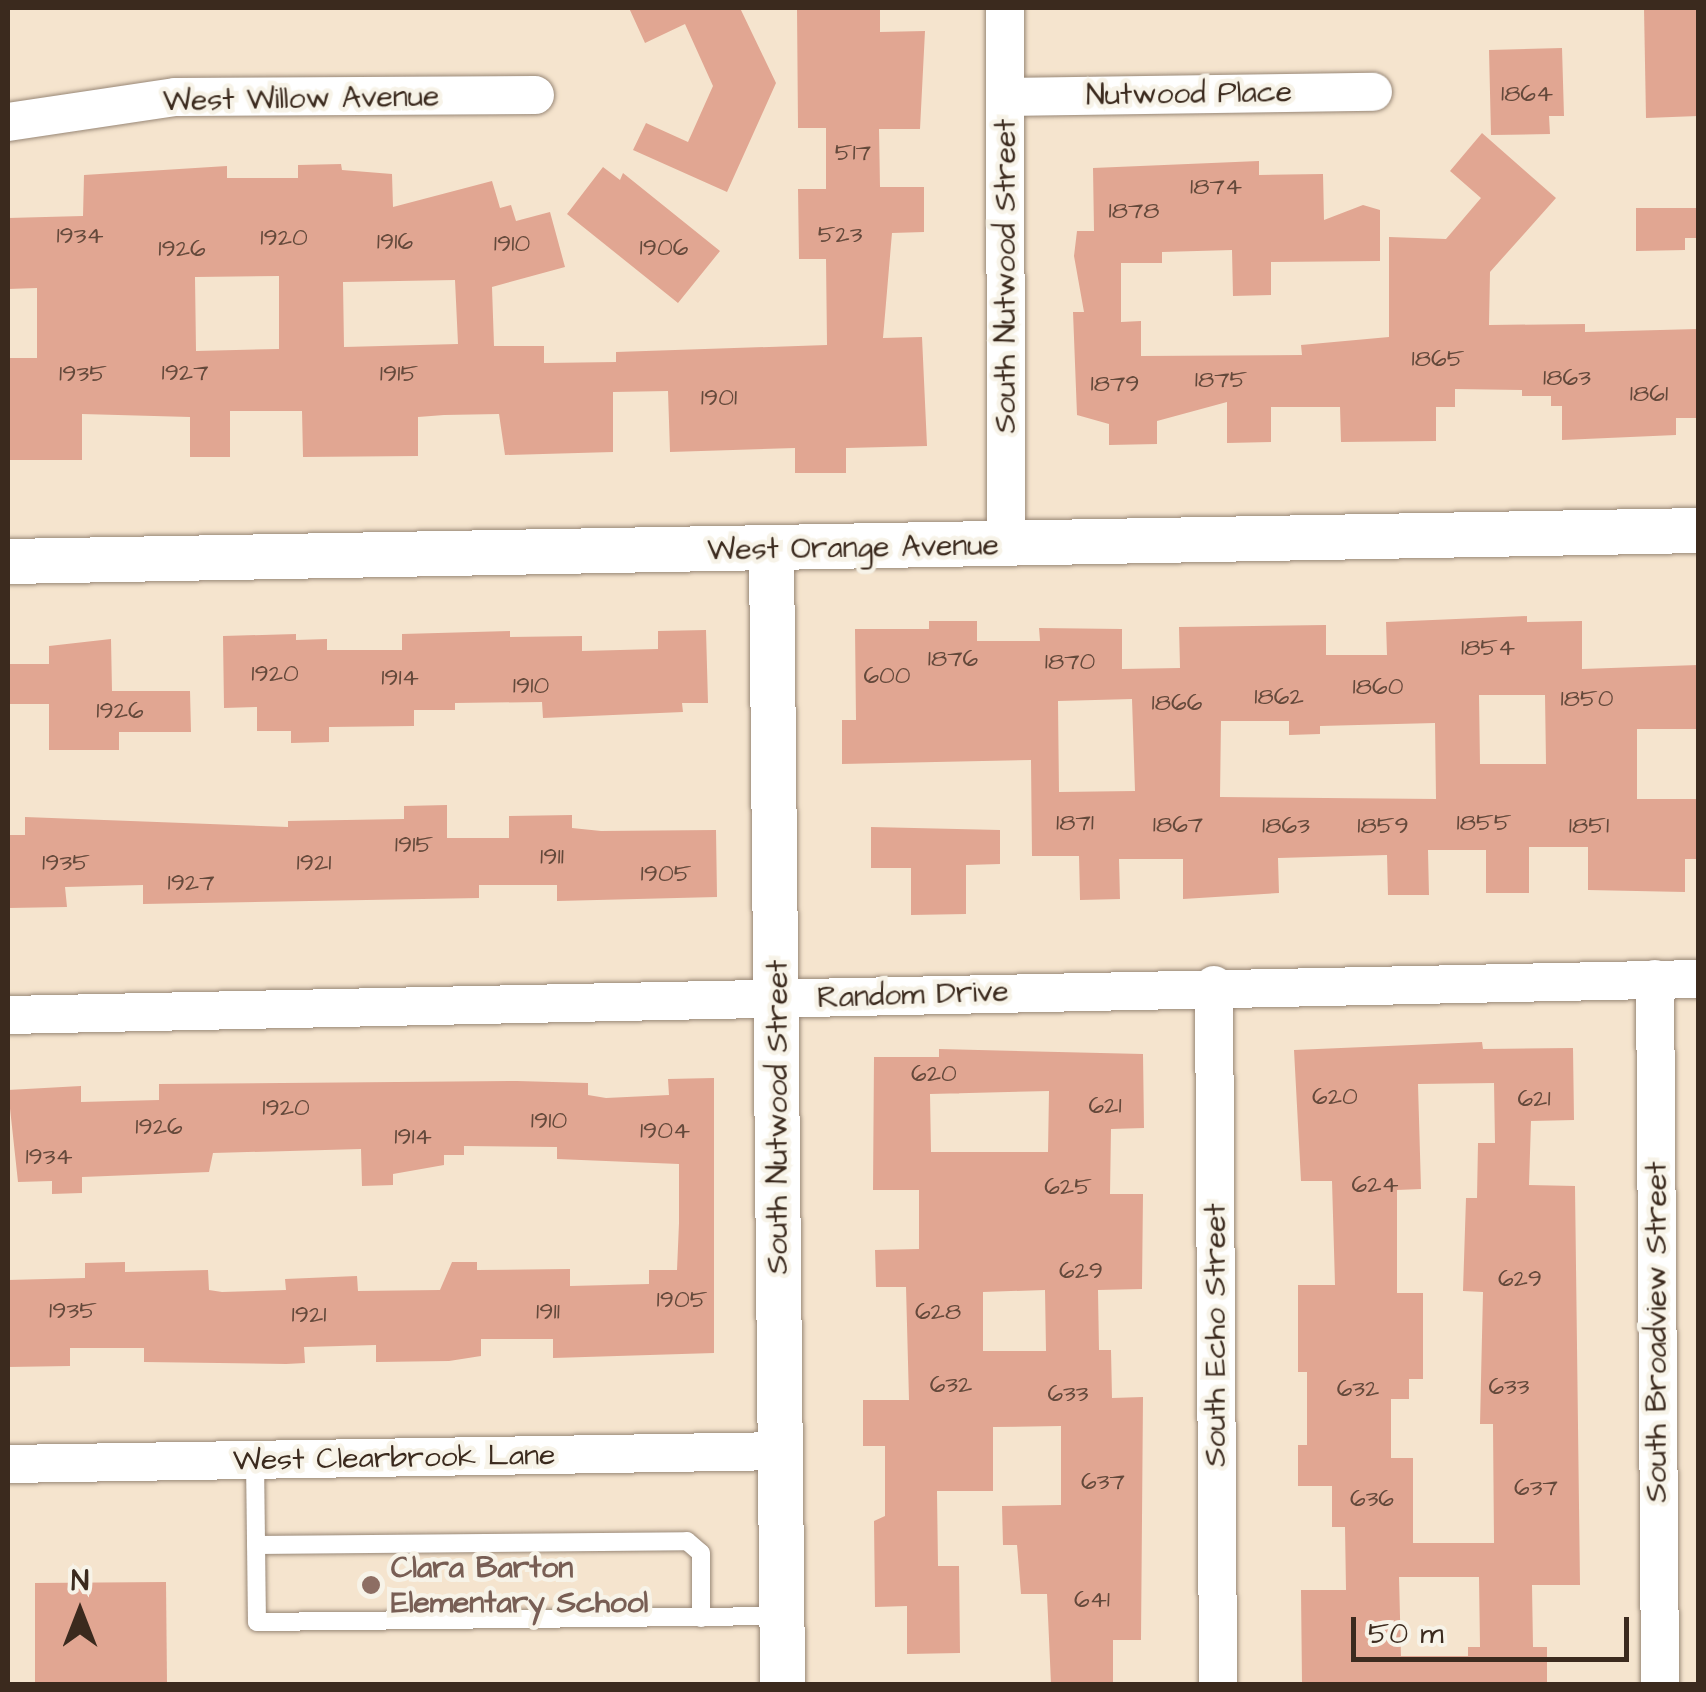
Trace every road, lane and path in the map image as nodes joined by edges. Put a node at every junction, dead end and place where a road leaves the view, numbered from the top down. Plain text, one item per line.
1 (1005, 8) edge
2 (1373, 92) dead end
3 (536, 96) dead end
4 (1006, 97) junction
5 (8, 122) edge
6 (1698, 530) edge
7 (1006, 544) junction
8 (771, 550) junction
9 (8, 561) edge
10 (1655, 979) junction
11 (1698, 979) edge
12 (1214, 985) junction
13 (778, 1000) junction
14 (8, 1014) edge
15 (780, 1451) junction
16 (255, 1460) junction
17 (8, 1464) edge
18 (256, 1545) junction
19 (782, 1616) junction
20 (701, 1618) junction
21 (782, 1684) edge
22 (1218, 1684) edge
23 (1660, 1684) edge

1 - 4 street, South Nutwood Street
2 - 4 street, Nutwood Place
3 - 5 street, West Willow Avenue
4 - 7 street, South Nutwood Street
6 - 7 street, West Orange Avenue
7 - 8 street, West Orange Avenue
8 - 9 street, West Orange Avenue
8 - 13 street, South Nutwood Street
10 - 11 street, Random Drive
10 - 12 street, Random Drive
10 - 23 street, South Broadview Street
12 - 13 street, Random Drive
12 - 22 street, South Echo Street
13 - 14 street, Random Drive
13 - 15 street, South Nutwood Street
15 - 16 street, West Clearbrook Lane
15 - 19 street, South Nutwood Street
16 - 17 street, West Clearbrook Lane
16 - 18 lane
18 - 20 lane
18 - 20 lane
19 - 20 lane
19 - 21 street, South Nutwood Street

